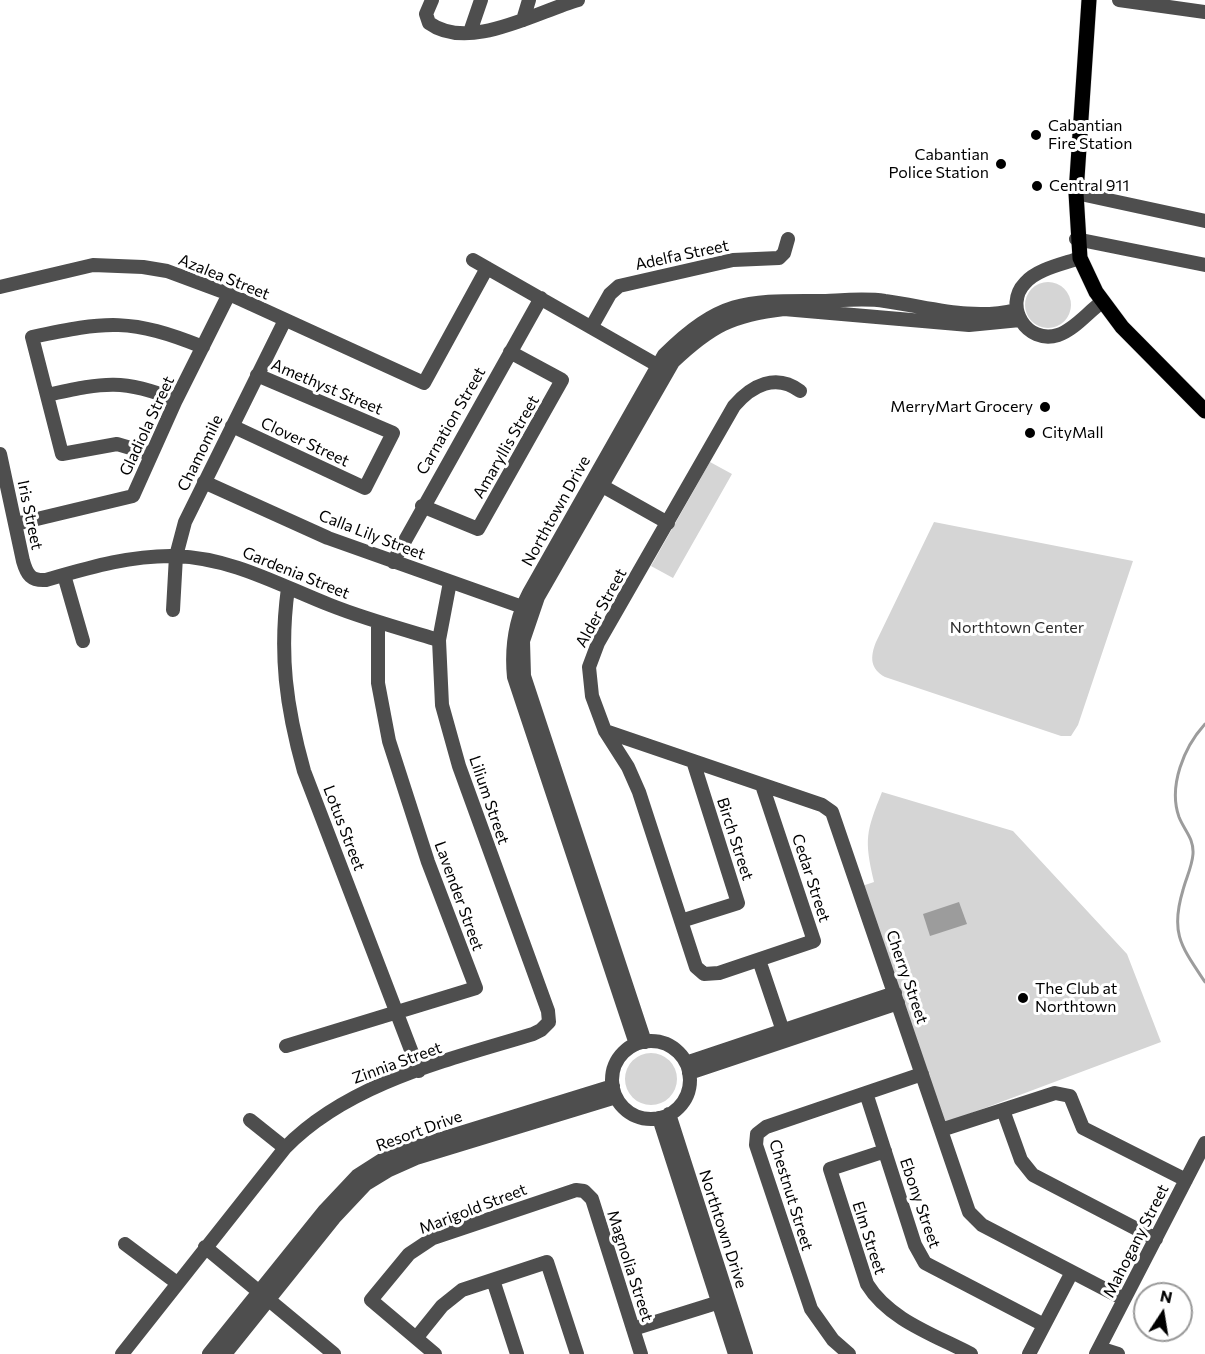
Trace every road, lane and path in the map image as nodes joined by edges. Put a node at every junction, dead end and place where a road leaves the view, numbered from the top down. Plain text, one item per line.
1 (432, 0) edge
2 (481, 0) edge
3 (529, 0) edge
4 (578, 0) edge
5 (1089, 0) edge
6 (1119, 0) edge
7 (1205, 12) edge
8 (522, 20) junction
9 (470, 32) junction
10 (1076, 193) junction
11 (1205, 221) edge
12 (788, 238) dead end
13 (1076, 239) junction
14 (1080, 258) junction
15 (473, 260) dead end
16 (1205, 265) edge
17 (487, 268) junction
18 (0, 286) edge
19 (229, 294) junction
20 (541, 298) junction
21 (1102, 302) junction
22 (1018, 315) junction
23 (285, 320) junction
24 (592, 326) junction
25 (203, 347) junction
26 (510, 352) junction
27 (663, 368) junction
28 (257, 375) junction
29 (800, 391) dead end
30 (47, 395) junction
31 (176, 400) junction
32 (1205, 411) edge
33 (232, 426) junction
34 (0, 454) edge
35 (151, 454) junction
36 (204, 482) junction
37 (597, 483) junction
38 (365, 488) joint
39 (422, 506) junction
40 (668, 523) junction
41 (16, 524) junction
42 (176, 556) junction
43 (393, 562) junction
44 (64, 575) junction
45 (33, 579) joint
46 (450, 582) junction
47 (288, 588) junction
48 (527, 609) junction
49 (173, 610) dead end
50 (378, 622) junction
51 (439, 640) junction
52 (83, 641) dead end
53 (604, 731) junction
54 (642, 744) junction
55 (693, 761) junction
56 (628, 767) junction
57 (762, 785) junction
58 (681, 921) junction
59 (759, 960) junction
60 (704, 974) joint
61 (896, 998) junction
62 (396, 1012) junction
63 (549, 1022) joint
64 (784, 1036) junction
65 (640, 1043) junction
66 (286, 1046) dead end
67 (688, 1068) junction
68 (419, 1071) junction
69 (922, 1074) junction
70 (615, 1091) junction
71 (866, 1093) junction
72 (1003, 1110) junction
73 (664, 1116) junction
74 (250, 1120) dead end
75 (941, 1130) junction
76 (1205, 1143) edge
77 (285, 1148) junction
78 (885, 1151) junction
79 (1186, 1180) junction
80 (584, 1191) joint
81 (1156, 1239) junction
82 (125, 1244) dead end
83 (205, 1247) junction
84 (1071, 1272) junction
85 (493, 1280) junction
86 (177, 1283) junction
87 (263, 1295) junction
88 (1124, 1299) junction
89 (723, 1301) junction
90 (1044, 1325) junction
91 (633, 1329) junction
92 (417, 1337) junction
93 (1098, 1351) edge
94 (330, 1353) edge
95 (122, 1354) edge
96 (209, 1354) edge
97 (225, 1354) edge
98 (435, 1354) edge
99 (517, 1354) edge
100 (577, 1354) edge
101 (641, 1354) edge
102 (735, 1354) edge
103 (746, 1354) edge
104 (849, 1354) edge
105 (971, 1354) edge
106 (1029, 1354) edge
107 (1118, 1354) edge

1 - 9 street
2 - 9 street
3 - 8 street
4 - 8 street
5 - 10 main road
6 - 7 street
8 - 9 street
10 - 11 street
10 - 13 main road
12 - 24 street, Adelfa Street
13 - 14 main road
13 - 16 street
14 - 21 main road
14 - 22 street
15 - 17 street
17 - 20 street
17 - 23 street, Azalea Street
18 - 19 street, Azalea Street
19 - 23 street, Azalea Street
19 - 25 street, Gladiola Street
20 - 24 street
20 - 26 street, Carnation Street
21 - 22 street
21 - 32 main road
22 - 27 street, Northtown Drive
23 - 28 street, Chamomile
24 - 27 street
25 - 30 street
25 - 31 street, Gladiola Street
26 - 39 street, Carnation Street
26 - 39 street, Amaryllis Street
27 - 37 street, Northtown Drive
28 - 33 street, Chamomile
28 - 38 street, Amethyst Street
29 - 40 street, Alder Street
30 - 31 street
30 - 35 street
31 - 35 street, Gladiola Street
33 - 36 street, Chamomile
33 - 38 street, Clover Street
34 - 41 street, Iris Street
35 - 41 street, Gladiola Street
36 - 42 street, Chamomile
36 - 43 street, Calla Lily Street
37 - 40 street
37 - 48 street, Northtown Drive
39 - 43 street, Carnation Street
40 - 53 street, Alder Street
41 - 45 street, Iris Street
42 - 44 street, Gardenia Street
42 - 47 street, Gardenia Street
42 - 49 street, Chamomile
43 - 46 street, Calla Lily Street
44 - 45 street, Gardenia Street
44 - 52 street
46 - 48 street, Calla Lily Street
46 - 51 street, Lilium Street
47 - 50 street, Gardenia Street
47 - 62 street, Lotus Street
48 - 65 street, Northtown Drive
50 - 51 street, Gardenia Street
50 - 62 street, Lavender Street
51 - 63 street, Lilium Street
53 - 54 street, Cherry Street
53 - 56 street, Alder Street
54 - 55 street, Cherry Street
54 - 56 street
55 - 57 street, Cherry Street
55 - 58 street, Birch Street
56 - 58 street, Alder Street
57 - 59 street, Cedar Street
57 - 61 street, Cherry Street
58 - 60 street, Alder Street
59 - 60 street, Cedar Street
59 - 64 street
61 - 64 street
61 - 69 street, Cherry Street
62 - 66 street, Lavender Street
62 - 68 street, Lotus Street
63 - 68 street, Zinnia Street
64 - 67 street
65 - 67 street
65 - 70 street
67 - 73 street
68 - 77 street, Zinnia Street
69 - 71 street, Chestnut Street
69 - 75 street, Cherry Street
70 - 73 street
70 - 87 street, Resort Drive
71 - 78 street, Ebony Street
71 - 104 street, Chestnut Street
72 - 75 street
72 - 79 street
72 - 81 street
73 - 89 street, Northtown Drive
74 - 77 street
75 - 84 street, Cherry Street
76 - 79 street, Mahogany Street
77 - 83 street, Zinnia Street
78 - 90 street, Ebony Street
78 - 105 street, Elm Street
79 - 81 street, Mahogany Street
80 - 91 street, Magnolia Street
80 - 92 street, Marigold Street
81 - 88 street, Mahogany Street
82 - 86 street
83 - 86 street, Zinnia Street
83 - 87 street
84 - 88 street, Cherry Street
84 - 90 street
85 - 92 street
85 - 99 street
85 - 100 street
86 - 95 street, Zinnia Street
87 - 94 street
87 - 96 street, Resort Drive
87 - 97 street, Resort Drive
88 - 93 street, Mahogany Street
89 - 91 street
89 - 102 street, Northtown Drive
89 - 103 street, Northtown Drive
90 - 106 street
91 - 101 street, Magnolia Street
92 - 98 street, Marigold Street
93 - 107 street

